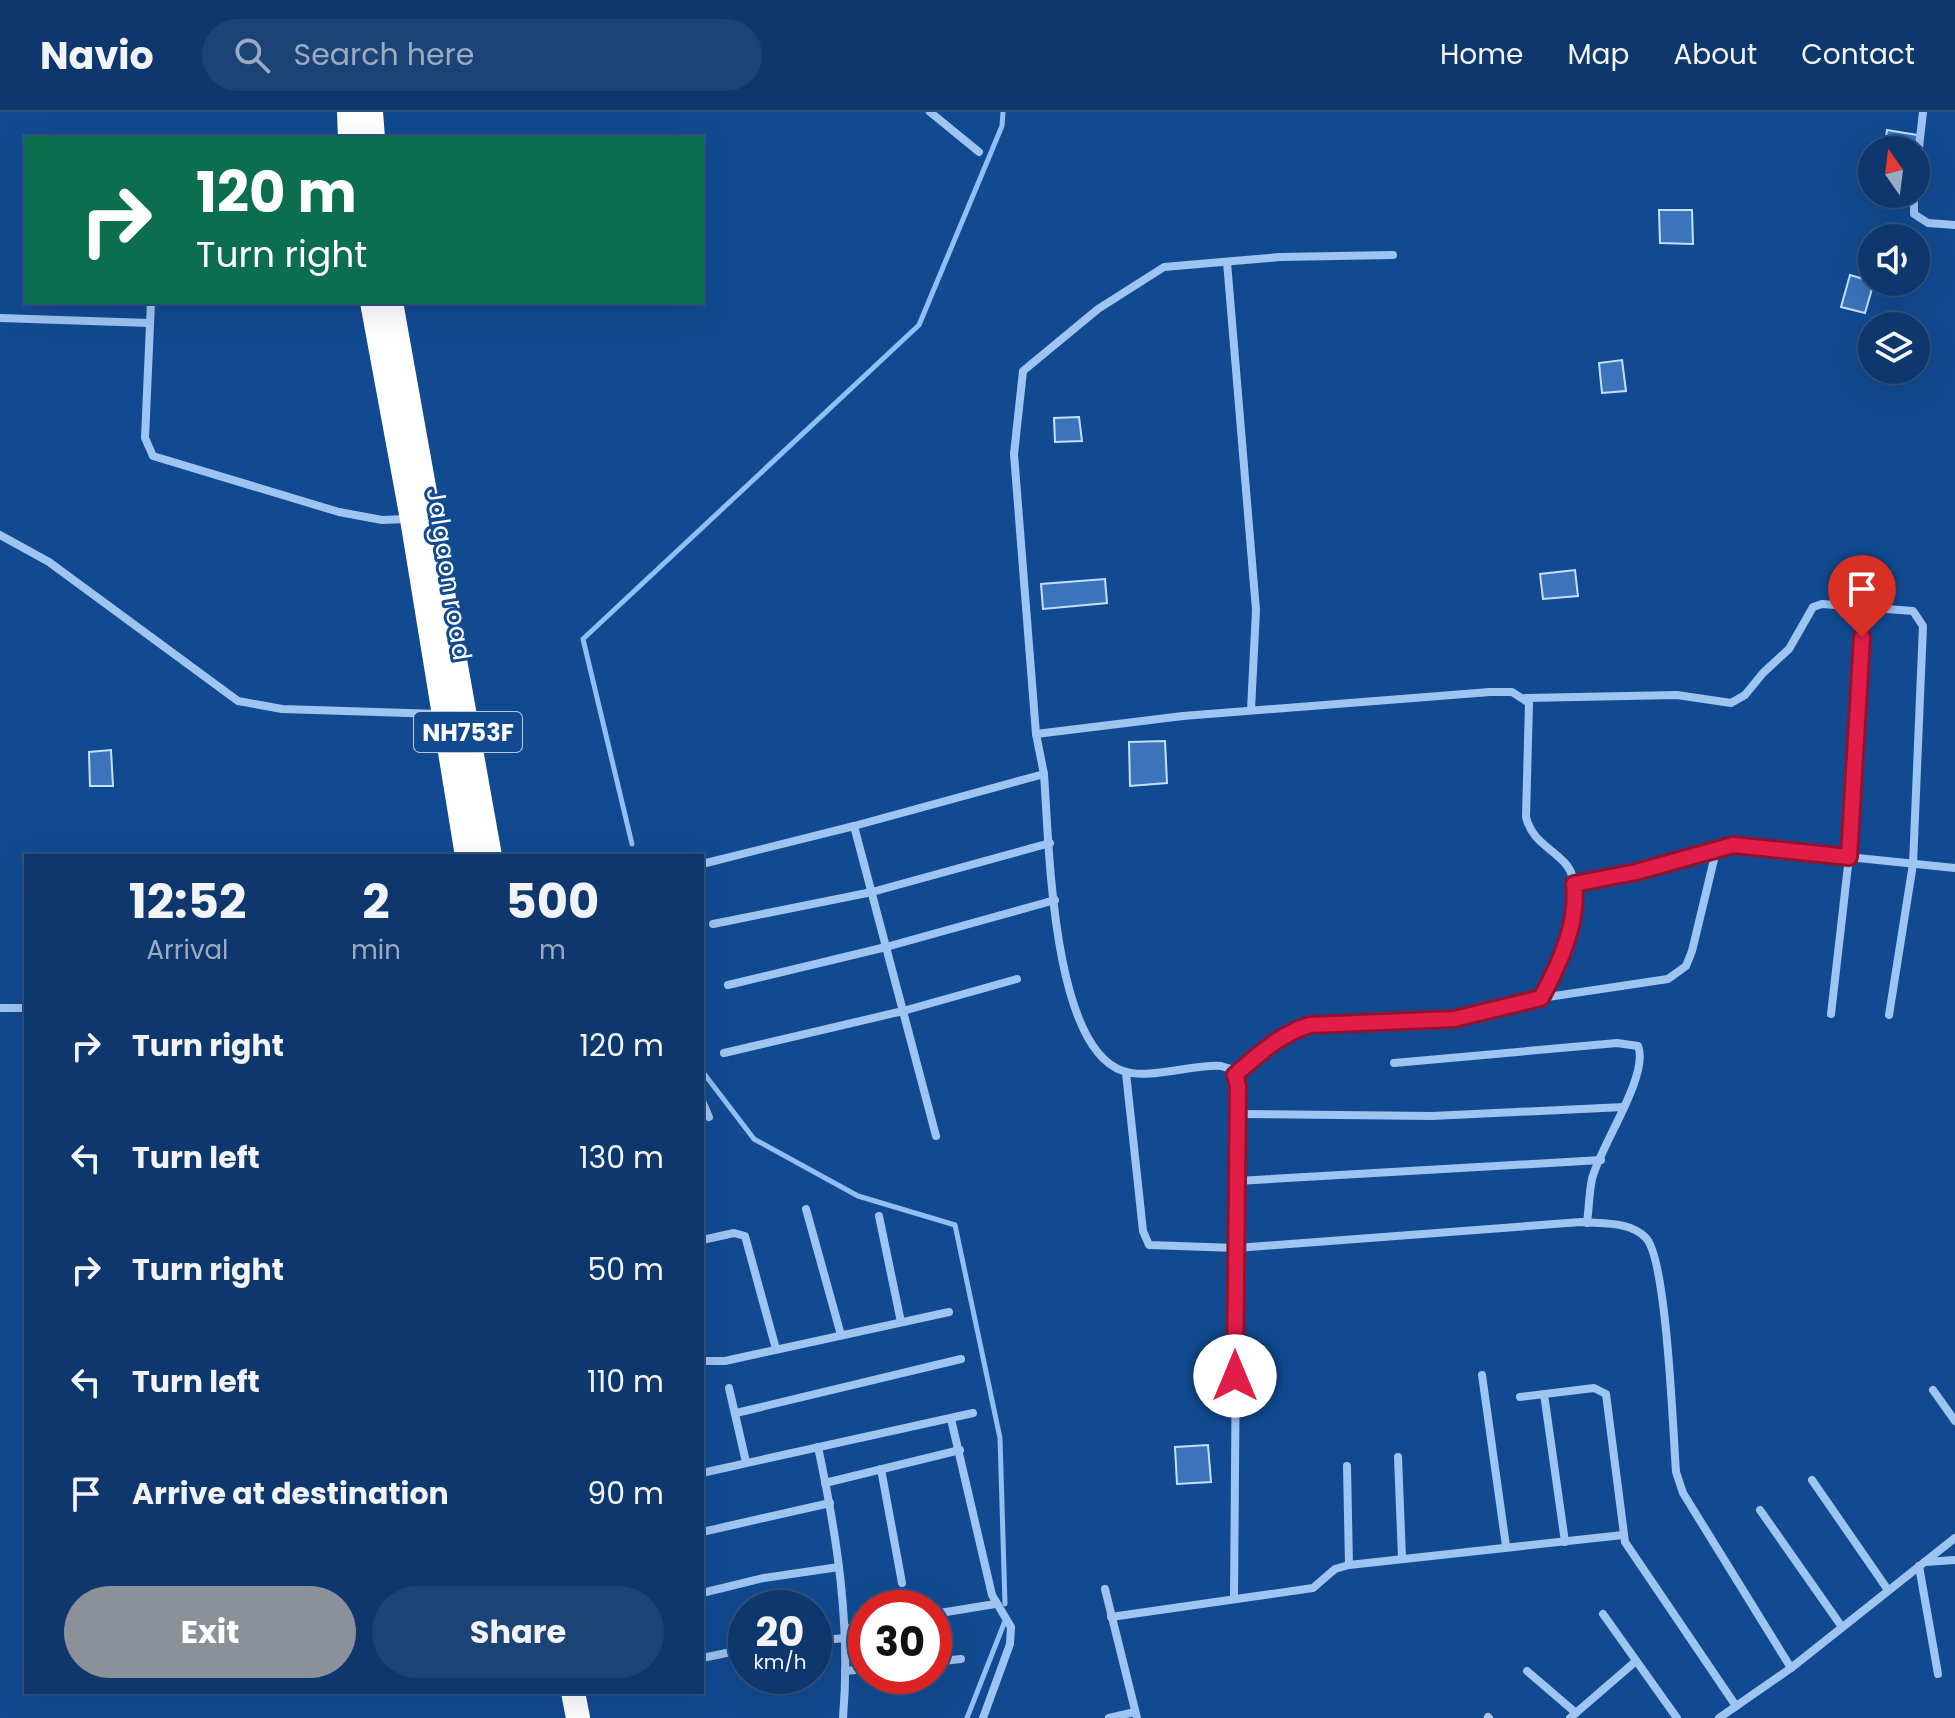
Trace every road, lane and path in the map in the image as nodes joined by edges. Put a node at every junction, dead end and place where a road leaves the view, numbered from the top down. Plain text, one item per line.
1 (349, 112) edge
2 (371, 112) edge
3 (930, 112) edge
4 (1923, 112) edge
5 (350, 136) edge
6 (373, 136) edge
7 (1920, 136) edge
8 (979, 152) dead end
9 (1914, 208) edge
10 (1955, 225) edge
11 (1393, 255) dead end
12 (1227, 262) junction
13 (151, 304) edge
14 (372, 304) edge
15 (391, 304) edge
16 (0, 318) edge
17 (150, 323) junction
18 (412, 519) junction
19 (0, 535) edge
20 (424, 542) junction
21 (1864, 606) junction
22 (1526, 698) junction
23 (1251, 710) junction
24 (454, 713) junction
25 (1036, 734) junction
26 (1044, 774) junction
27 (854, 826) junction
28 (1050, 843) junction
29 (1717, 847) junction
30 (467, 854) edge
31 (489, 854) edge
32 (1849, 857) junction
33 (704, 864) edge
34 (1913, 864) junction
35 (1955, 868) edge
36 (1574, 884) junction
37 (872, 892) junction
38 (1055, 900) junction
39 (713, 924) dead end
40 (886, 947) junction
41 (1017, 979) dead end
42 (728, 985) dead end
43 (1541, 998) junction
44 (0, 1008) edge
45 (24, 1008) edge
46 (903, 1011) junction
47 (1831, 1014) dead end
48 (1889, 1015) dead end
49 (724, 1053) dead end
50 (1394, 1063) dead end
51 (1126, 1073) junction
52 (1235, 1075) junction
53 (704, 1106) edge
54 (1624, 1107) junction
55 (1237, 1114) junction
56 (709, 1117) dead end
57 (936, 1136) dead end
58 (1601, 1160) junction
59 (1237, 1181) junction
60 (806, 1209) dead end
61 (879, 1216) dead end
62 (1587, 1223) junction
63 (704, 1240) edge
64 (1236, 1248) junction
65 (949, 1312) dead end
66 (901, 1322) junction
67 (841, 1335) junction
68 (776, 1349) junction
69 (961, 1359) dead end
70 (704, 1361) edge
71 (1482, 1375) dead end
72 (729, 1388) dead end
73 (1933, 1390) dead end
74 (1544, 1394) junction
75 (1520, 1397) dead end
76 (736, 1413) junction
77 (973, 1413) dead end
78 (951, 1419) junction
79 (1955, 1421) edge
80 (818, 1447) junction
81 (960, 1450) junction
82 (1398, 1457) dead end
83 (746, 1462) junction
84 (1347, 1466) dead end
85 (881, 1469) junction
86 (704, 1472) edge
87 (1812, 1480) dead end
88 (825, 1483) junction
89 (830, 1503) junction
90 (1760, 1510) dead end
91 (704, 1532) edge
92 (1623, 1535) junction
93 (1955, 1538) edge
94 (1565, 1542) junction
95 (1506, 1546) junction
96 (1402, 1558) junction
97 (1955, 1560) edge
98 (1922, 1564) junction
99 (1349, 1565) junction
100 (839, 1567) junction
101 (902, 1583) dead end
102 (1105, 1589) dead end
103 (1888, 1590) junction
104 (704, 1593) edge
105 (1234, 1599) junction
106 (995, 1604) junction
107 (952, 1611) edge
108 (1603, 1614) dead end
109 (1111, 1617) junction
110 (1842, 1627) junction
111 (848, 1632) edge
112 (845, 1633) junction
113 (832, 1636) edge
114 (728, 1653) edge
115 (704, 1658) edge
116 (961, 1659) dead end
117 (952, 1660) edge
118 (1636, 1661) junction
119 (1791, 1668) junction
120 (845, 1671) junction
121 (848, 1671) edge
122 (1527, 1671) dead end
123 (1938, 1674) dead end
124 (573, 1694) edge
125 (1736, 1706) junction
126 (1136, 1715) edge
127 (1573, 1716) edge
128 (578, 1718) edge
129 (843, 1718) edge
130 (983, 1718) edge
131 (1109, 1718) edge
132 (1677, 1718) edge
133 (1719, 1718) edge

1 - 5 highway
2 - 6 highway
3 - 8 street
4 - 7 street
9 - 10 street
11 - 12 street
12 - 23 street
12 - 25 street
13 - 17 street
14 - 18 highway, Jalgaon road / NH753F
15 - 20 highway, NH753F
16 - 17 street
17 - 18 street
18 - 20 highway, Jalgaon road / NH753F
19 - 24 street
20 - 24 highway, Jalgaon road / NH753F
21 - 22 street
21 - 32 street
21 - 34 street
22 - 23 street
22 - 36 street
23 - 25 street
24 - 30 highway, Jalgaon road / NH753F
24 - 31 highway, NH753F
25 - 26 street
26 - 27 street
26 - 28 street
27 - 33 street
27 - 37 street
28 - 37 street
28 - 38 street
29 - 32 street
29 - 36 street
29 - 43 street
32 - 34 street
32 - 47 street
34 - 35 street
34 - 48 street
36 - 43 street
37 - 39 street
37 - 40 street
38 - 40 street
38 - 51 street
40 - 42 street
40 - 46 street
41 - 46 street
43 - 52 street
44 - 45 street
46 - 49 street
46 - 57 street
50 - 54 street
51 - 52 street
51 - 64 street
52 - 55 street
53 - 56 street
54 - 55 street
54 - 58 street
55 - 59 street
58 - 59 street
58 - 62 street
59 - 64 street
60 - 67 street
61 - 66 street
62 - 64 street
62 - 119 street
63 - 68 street
64 - 105 street
65 - 66 street
66 - 67 street
67 - 68 street
68 - 70 street
69 - 76 street
71 - 95 street
72 - 76 street
73 - 79 street
74 - 75 street
74 - 92 street
74 - 94 street
76 - 83 street
77 - 78 street
78 - 80 street
78 - 81 street
80 - 83 street
80 - 88 street
81 - 85 street
81 - 106 street
82 - 96 street
83 - 86 street
84 - 99 street
85 - 88 street
85 - 101 street
87 - 103 street
88 - 89 street
89 - 91 street
89 - 100 street
90 - 110 street
92 - 94 street
92 - 125 street
93 - 98 street
94 - 95 street
95 - 96 street
96 - 99 street
97 - 98 street
98 - 103 street
98 - 123 street
99 - 105 street
100 - 104 street
100 - 112 street
102 - 109 street
103 - 110 street
105 - 109 street
106 - 107 street
106 - 130 street
108 - 118 street
109 - 126 street
110 - 119 street
111 - 112 street
112 - 113 street
112 - 120 street
114 - 115 street
116 - 117 street
118 - 127 street
118 - 132 street
119 - 125 street
120 - 121 street
120 - 129 street
122 - 127 street
124 - 128 highway
125 - 133 street
126 - 131 street

